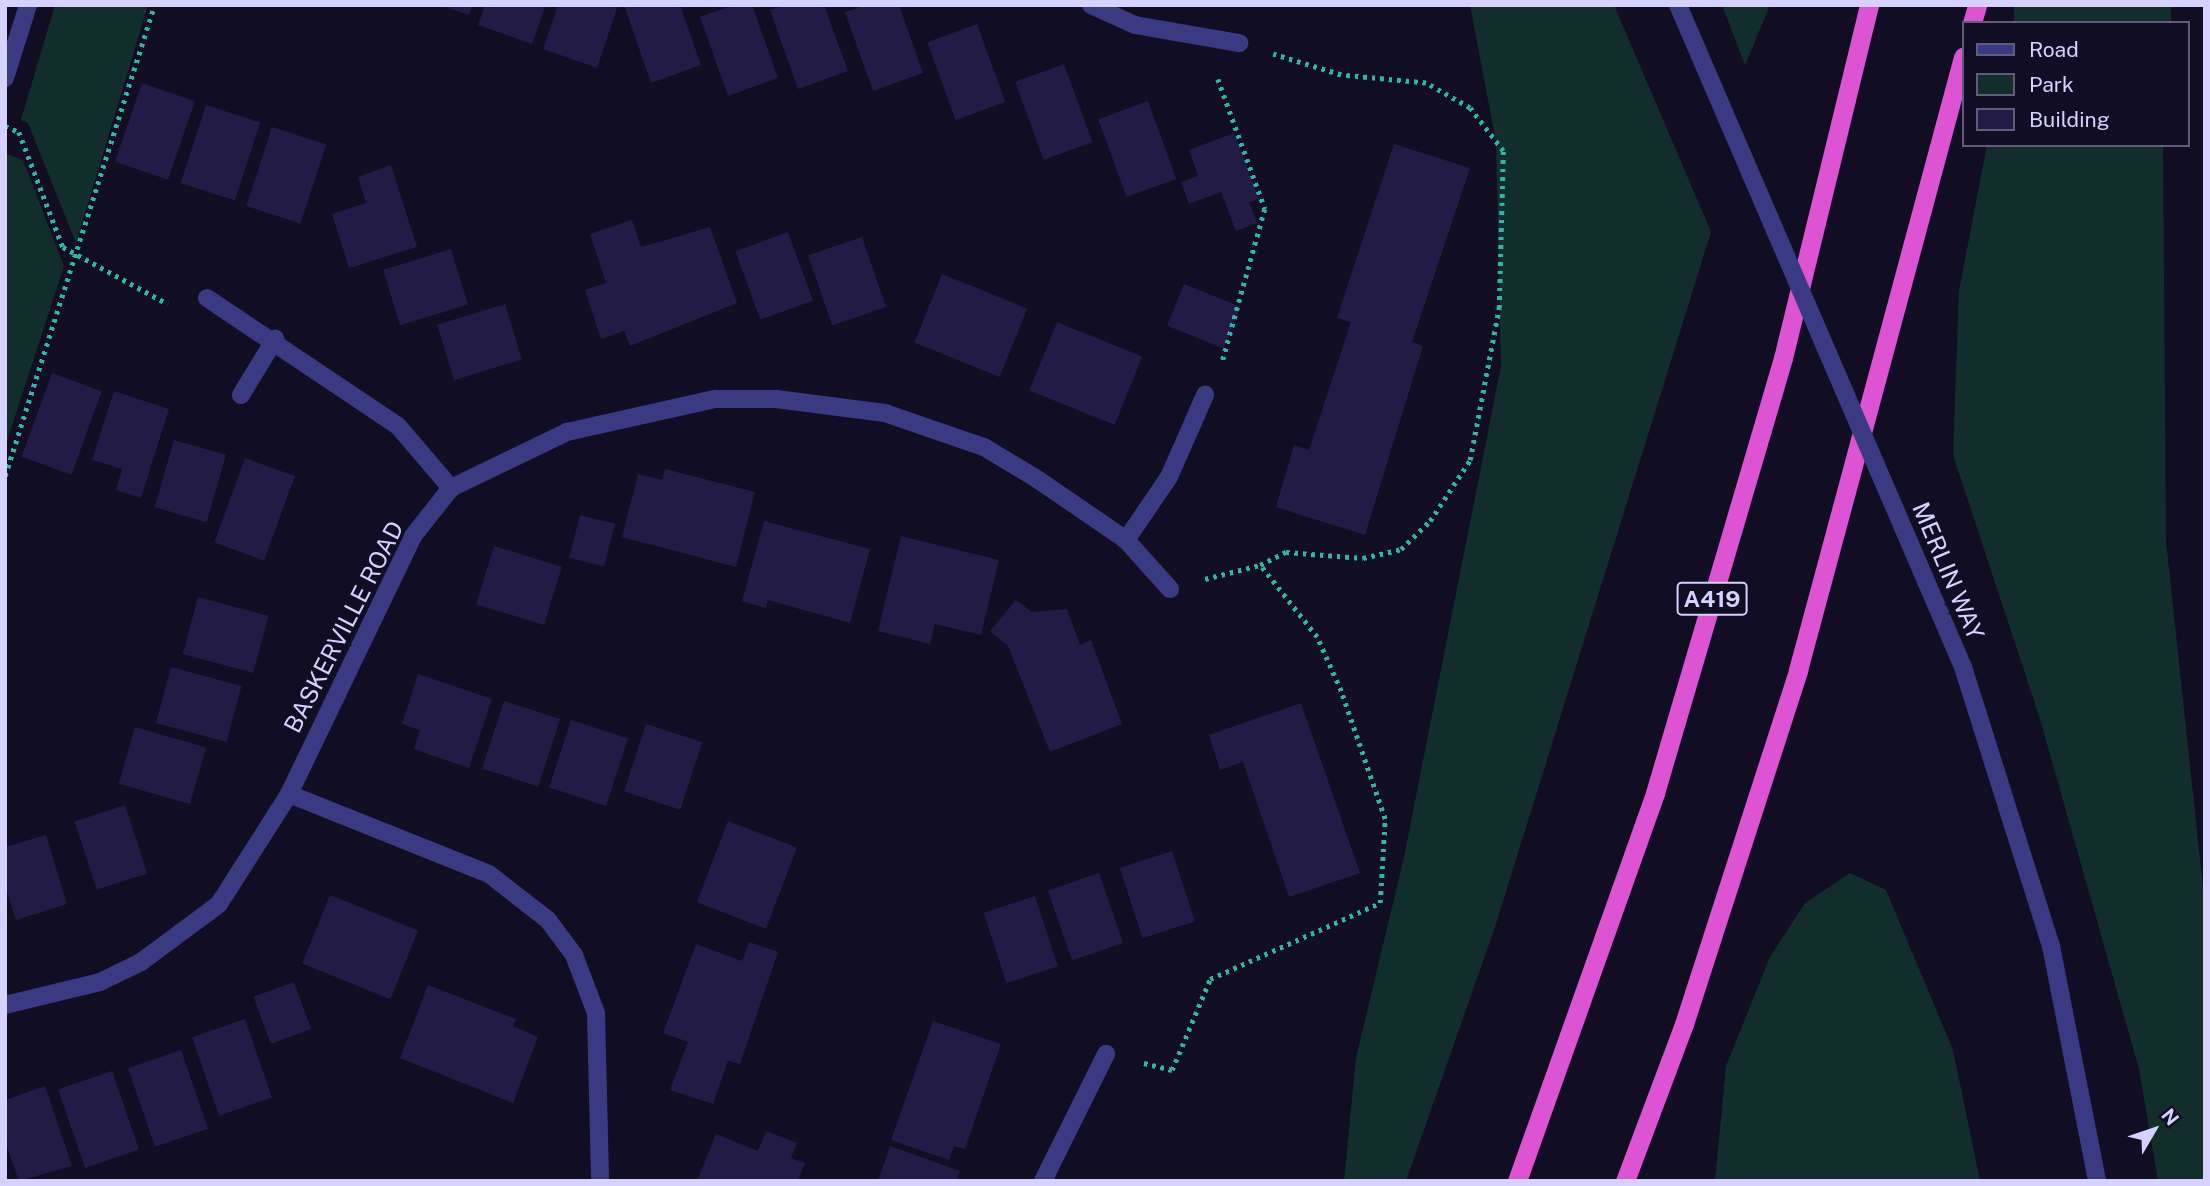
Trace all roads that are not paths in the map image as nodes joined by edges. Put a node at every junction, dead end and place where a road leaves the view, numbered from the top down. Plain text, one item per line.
1 (29, 5) edge
2 (1091, 5) edge
3 (1678, 5) edge
4 (1869, 5) edge
5 (1239, 43) road end
6 (1962, 61) edge
7 (5, 78) edge
8 (207, 298) road end
9 (275, 339) junction
10 (241, 395) dead end
11 (1205, 395) road end
12 (452, 488) junction
13 (1126, 540) junction
14 (1170, 589) road end
15 (289, 794) junction
16 (5, 1005) edge
17 (1106, 1054) road end
18 (600, 1181) edge
19 (1043, 1181) edge
20 (1517, 1181) edge
21 (1625, 1181) edge
22 (2097, 1181) edge

1 - 7 street
2 - 5 street
3 - 22 street, MERLIN WAY, bridge
4 - 20 highway, A419
6 - 21 highway
8 - 9 street
9 - 10 street
9 - 12 street
11 - 13 street
12 - 13 street, BASKERVILLE ROAD
12 - 15 street, BASKERVILLE ROAD
13 - 14 street, BASKERVILLE ROAD
15 - 16 street, BASKERVILLE ROAD
15 - 18 street
17 - 19 street

